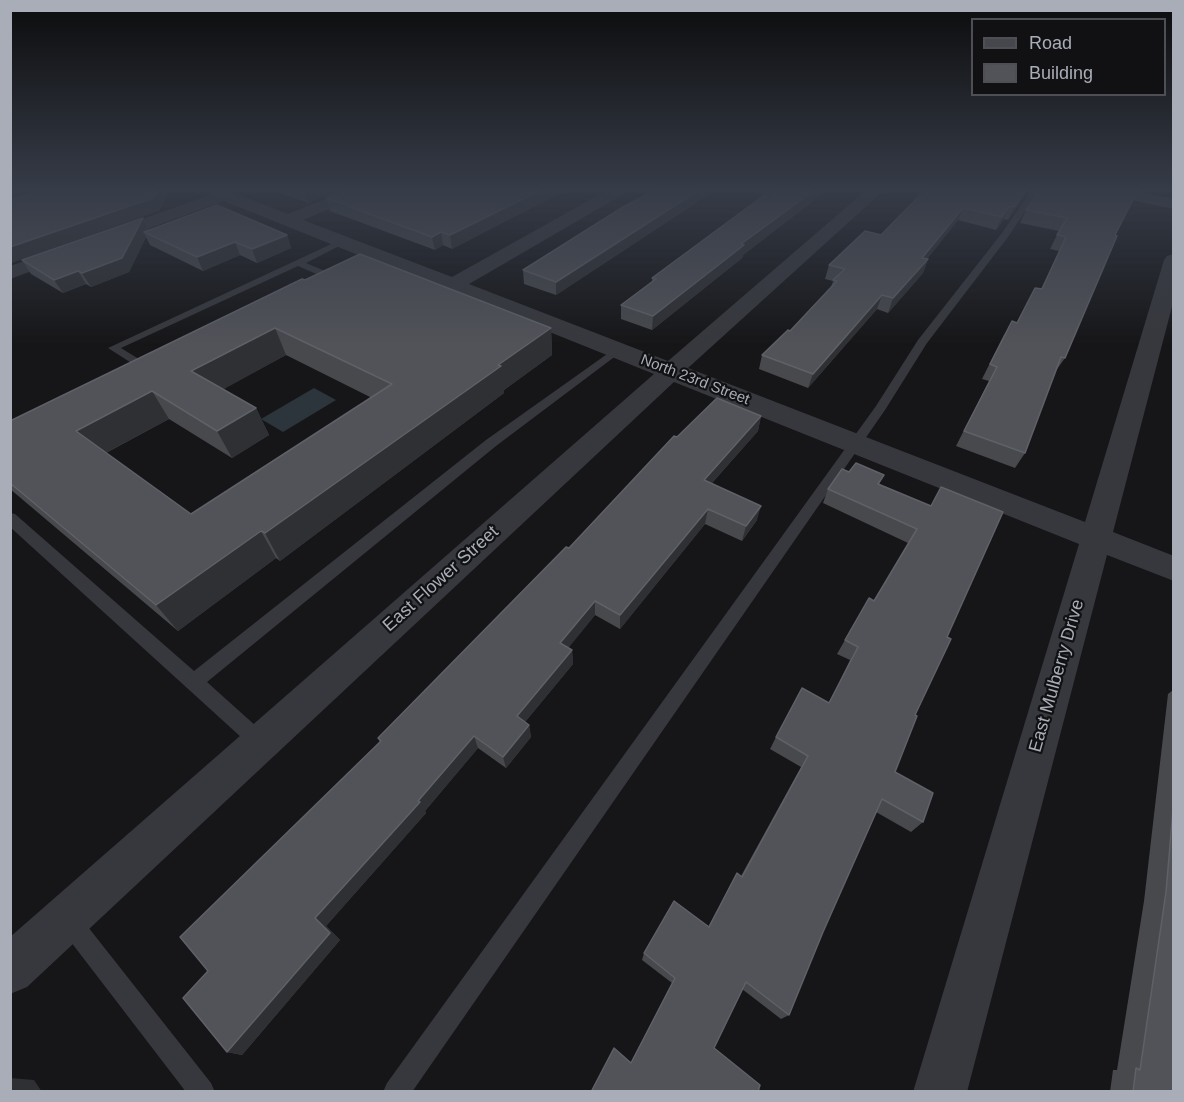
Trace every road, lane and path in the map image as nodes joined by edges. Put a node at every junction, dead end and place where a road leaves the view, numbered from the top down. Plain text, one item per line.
1 (88, 243) edge
2 (340, 243) edge
3 (347, 243) edge
4 (526, 243) edge
5 (816, 243) edge
6 (998, 243) edge
7 (1173, 260) edge
8 (297, 262) junction
9 (10, 273) edge
10 (326, 284) edge
11 (453, 285) junction
12 (617, 350) junction
13 (163, 367) edge
14 (671, 371) junction
15 (855, 443) junction
16 (10, 518) edge
17 (1095, 538) junction
18 (1173, 568) edge
19 (194, 682) junction
20 (260, 742) junction
21 (67, 918) junction
22 (10, 970) edge
23 (202, 1092) edge
24 (396, 1092) edge
25 (940, 1092) edge

1 - 9 street
2 - 8 lane
3 - 11 street, North 23rd Street
4 - 11 street
5 - 14 street, East Flower Street
6 - 15 lane
7 - 17 street, East Mulberry Drive
8 - 10 lane
8 - 13 lane
11 - 12 street, North 23rd Street
12 - 14 street, North 23rd Street
12 - 19 lane
14 - 15 street, North 23rd Street
14 - 20 street, East Flower Street
15 - 17 street, North 23rd Street
15 - 24 lane
16 - 19 lane
17 - 18 street, North 23rd Street
17 - 25 street, East Mulberry Drive
19 - 20 lane
20 - 21 street, East Flower Street
21 - 22 street, East Flower Street
21 - 23 lane

